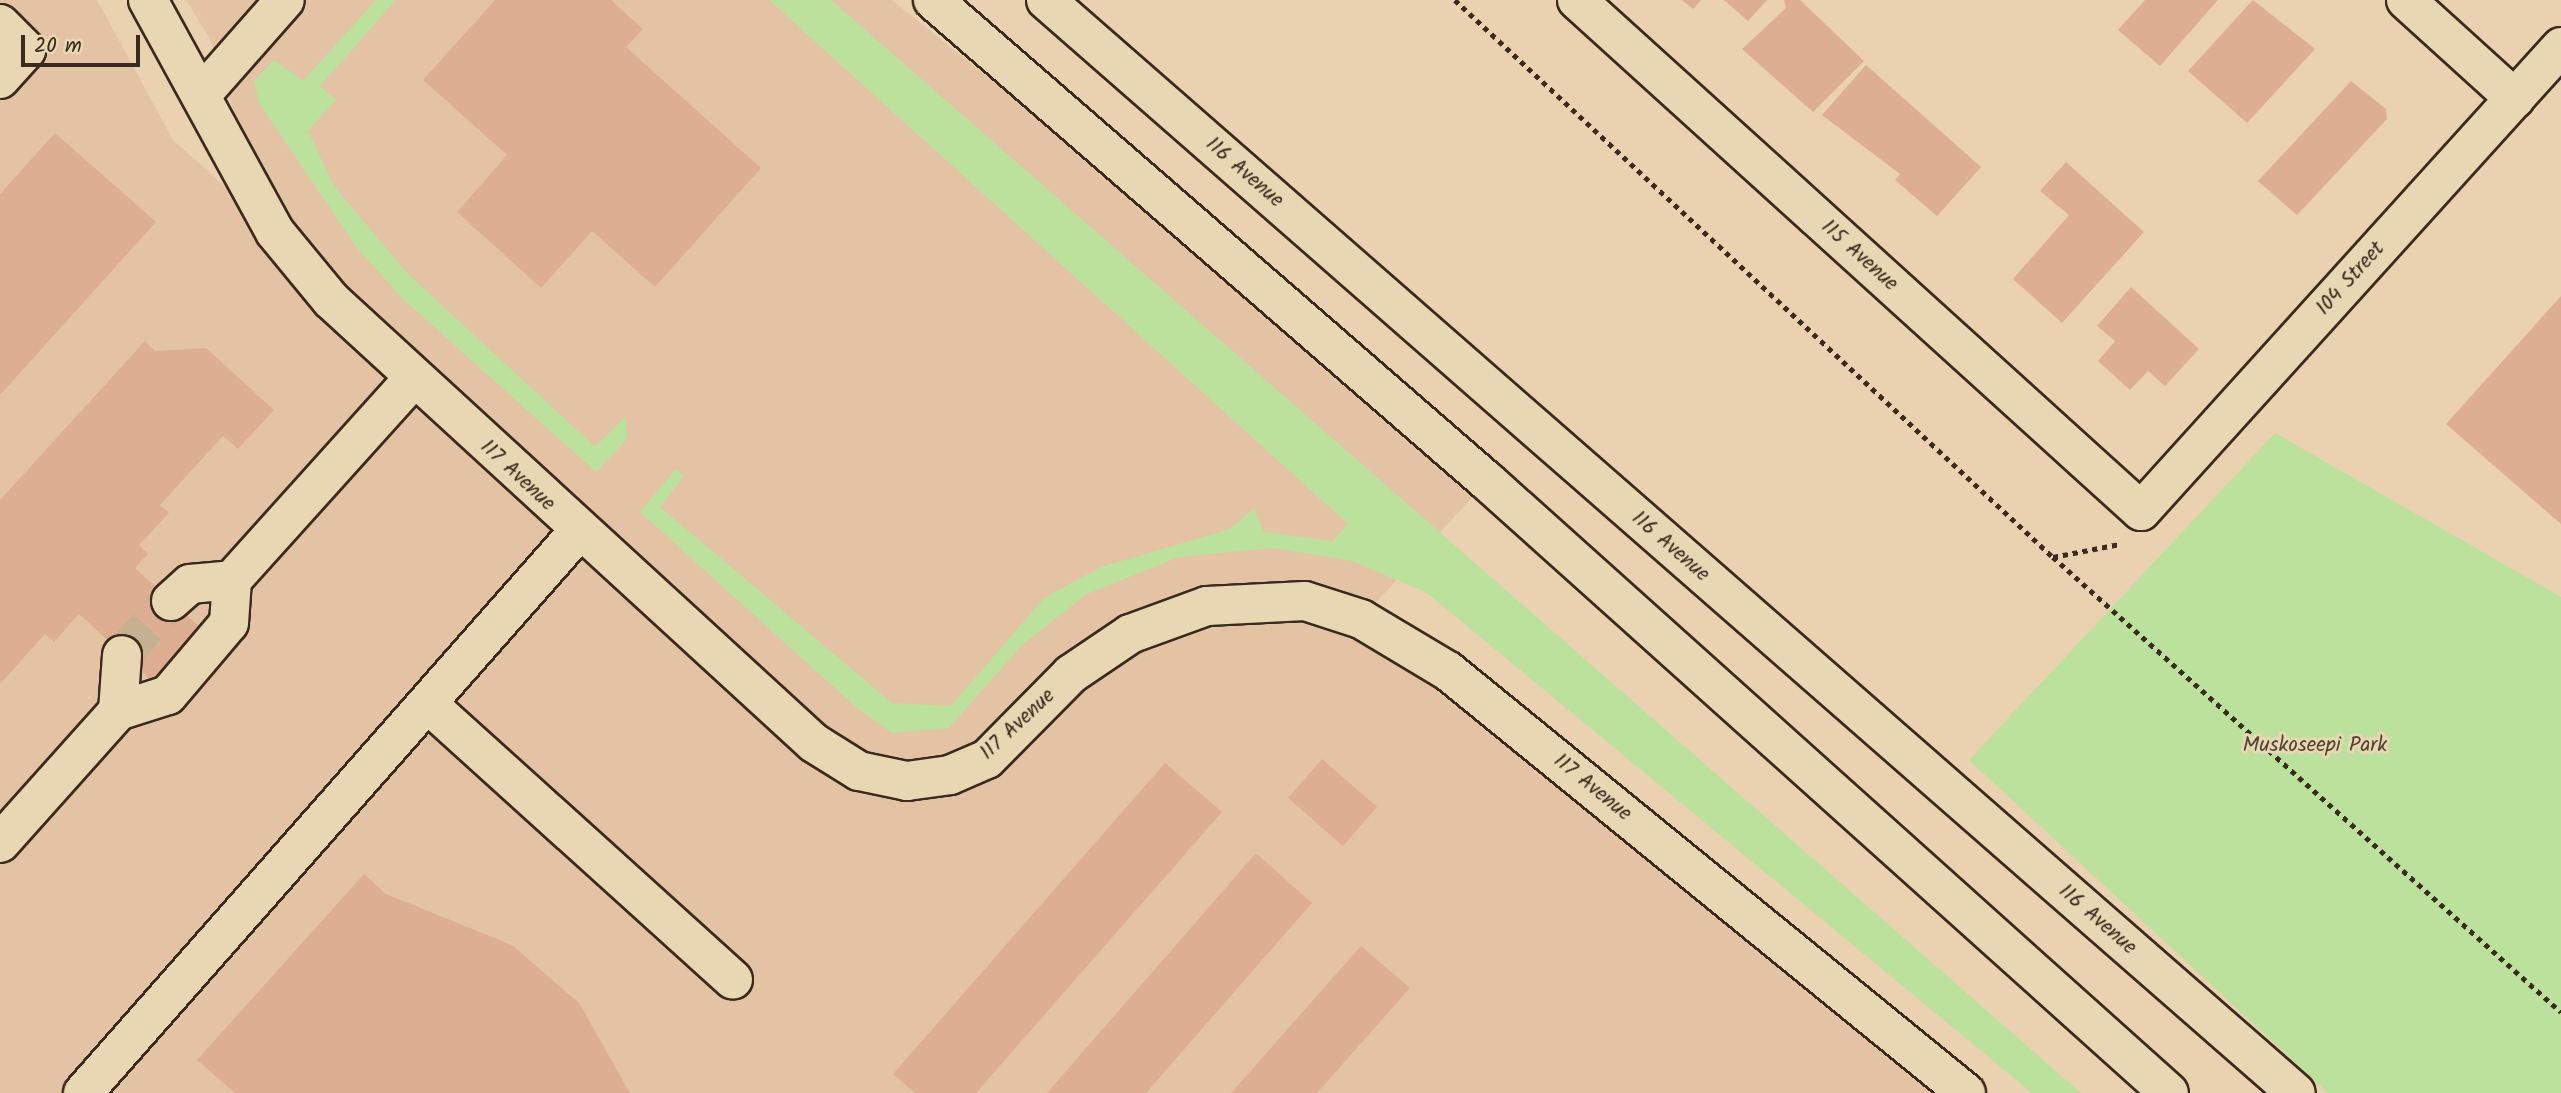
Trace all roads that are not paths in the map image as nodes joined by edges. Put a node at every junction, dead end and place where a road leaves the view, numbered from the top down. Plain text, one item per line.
1 (148, 0) edge
2 (285, 0) edge
3 (933, 0) edge
4 (1046, 0) edge
5 (1577, 0) edge
6 (2406, 0) edge
7 (0, 24) edge
8 (2561, 47) edge
9 (0, 79) edge
10 (202, 94) junction
11 (2515, 99) junction
12 (412, 380) junction
13 (2141, 511) joint
14 (578, 532) junction
15 (232, 580) junction
16 (171, 601) tunnel mouth
17 (122, 654) tunnel mouth
18 (428, 704) junction
19 (118, 711) junction
20 (0, 843) edge
21 (733, 980) dead end
22 (83, 1093) edge
23 (1966, 1093) edge
24 (2169, 1093) edge
25 (2296, 1093) edge

1 - 10 street, 117 Avenue
2 - 10 street
3 - 24 street
4 - 25 street, 116 Avenue
5 - 13 street, 115 Avenue
6 - 11 street
7 - 9 street
8 - 11 street, 104 Street
10 - 12 street, 117 Avenue
11 - 13 street, 104 Street
12 - 14 street, 117 Avenue
12 - 15 street
14 - 18 street
14 - 23 street, 117 Avenue
15 - 16 street
15 - 19 street
17 - 19 street
18 - 21 street
18 - 22 street
19 - 20 street

